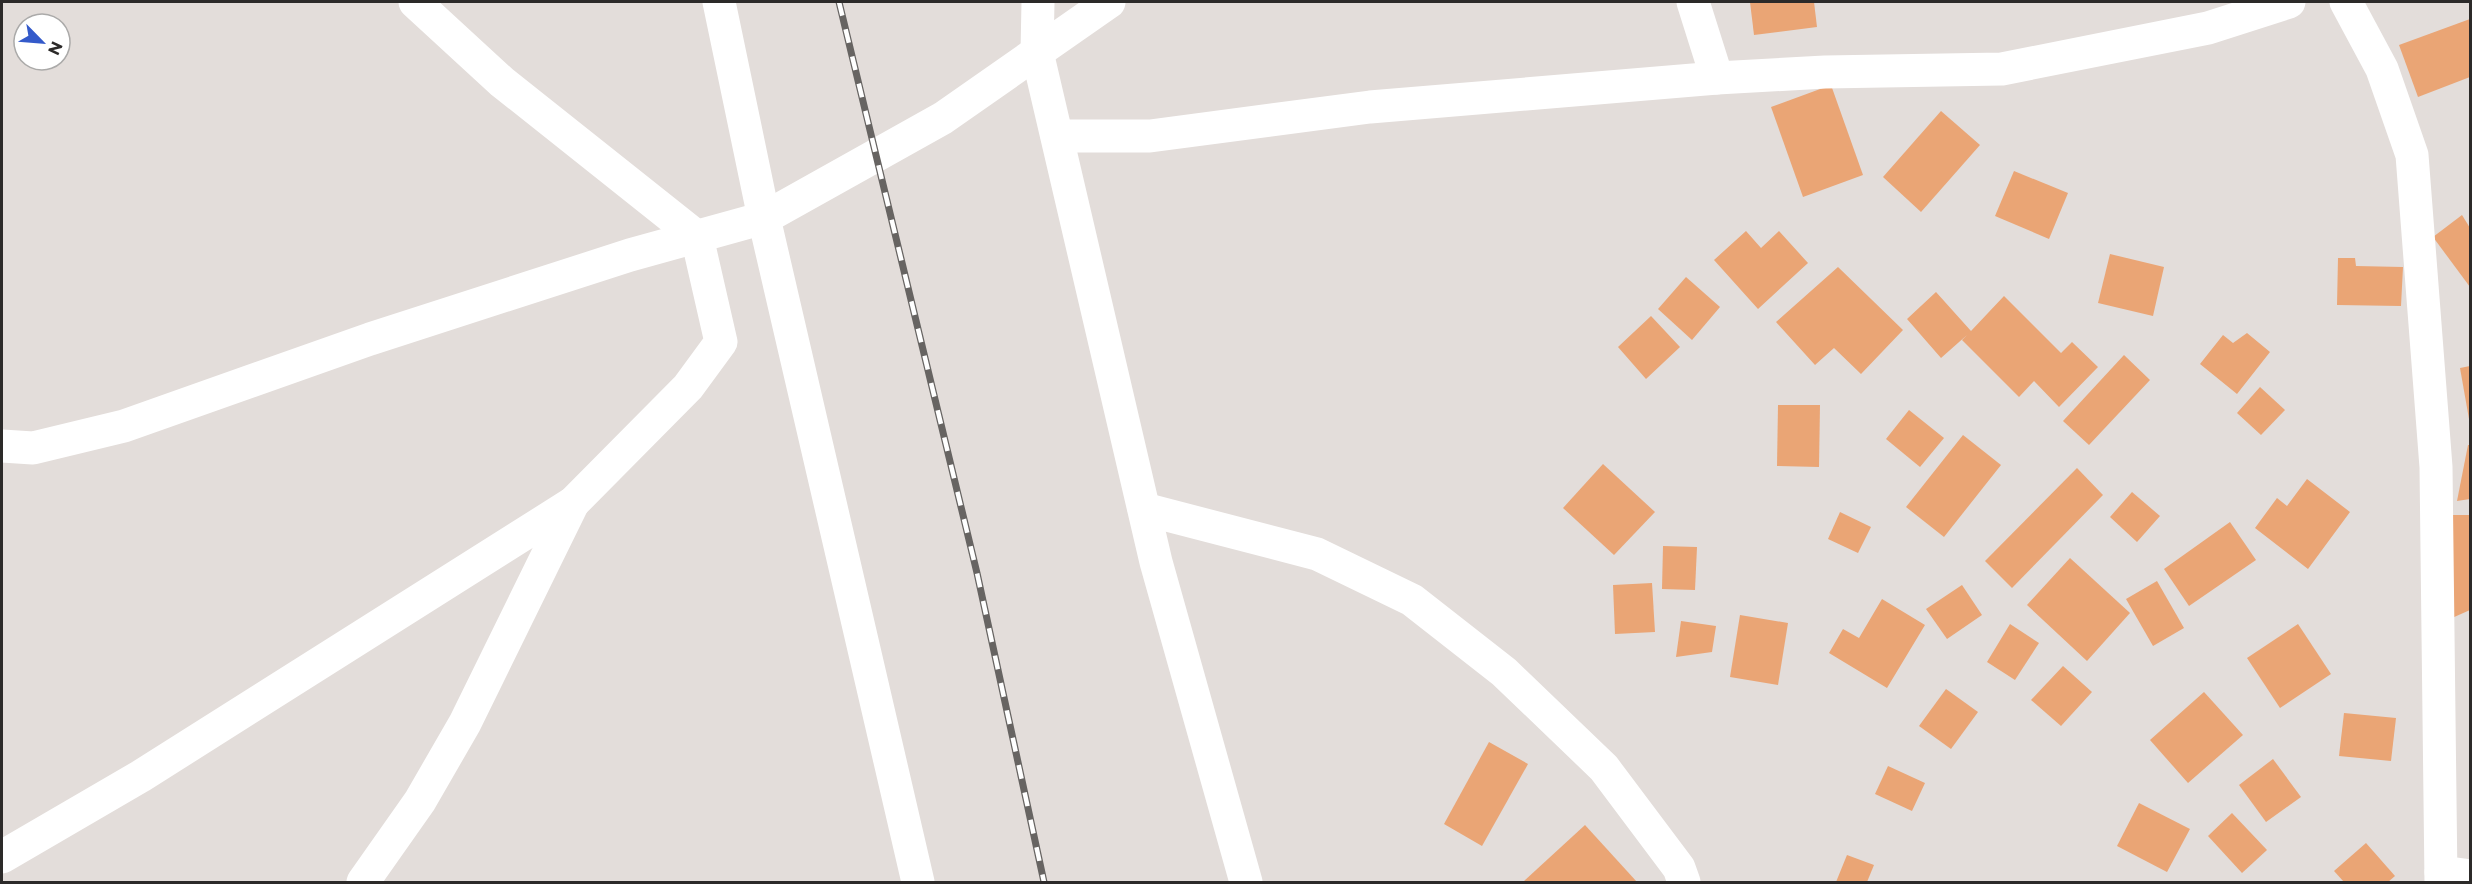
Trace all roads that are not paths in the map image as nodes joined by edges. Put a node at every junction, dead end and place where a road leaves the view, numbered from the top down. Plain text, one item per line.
1 (415, 2) edge
2 (719, 2) edge
3 (1038, 2) edge
4 (1109, 2) edge
5 (1694, 2) edge
6 (2289, 2) edge
7 (2346, 2) edge
8 (1037, 52) junction
9 (1717, 78) junction
10 (1057, 136) junction
11 (764, 218) junction
12 (697, 237) junction
13 (2, 446) edge
14 (573, 503) junction
15 (1144, 509) junction
16 (2, 857) edge
17 (2451, 877) edge
18 (363, 882) edge
19 (918, 882) edge
20 (1246, 882) edge
21 (1684, 882) edge

1 - 12 street
2 - 11 street
3 - 8 street
4 - 8 street
5 - 9 street
6 - 9 street
7 - 17 street
8 - 10 street
8 - 11 street
9 - 10 street
10 - 15 street
11 - 12 street
11 - 19 street
12 - 13 street
12 - 14 street
14 - 16 street
14 - 18 street
15 - 20 street
15 - 21 street

